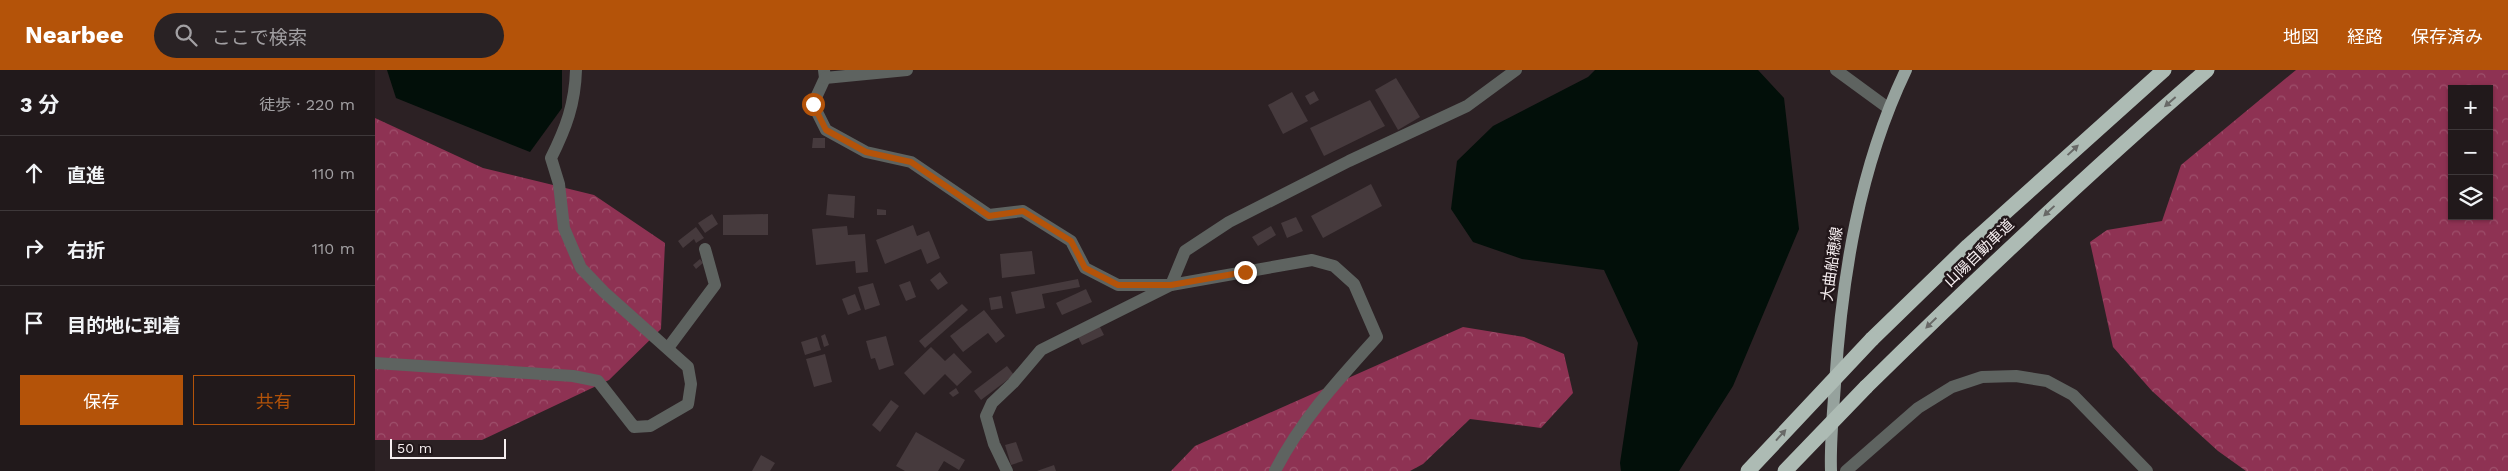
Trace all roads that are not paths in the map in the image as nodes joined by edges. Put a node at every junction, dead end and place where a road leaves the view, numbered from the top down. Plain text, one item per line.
1 (576, 70) edge
2 (907, 70) edge
3 (1516, 70) edge
4 (1836, 70) edge
5 (1906, 70) edge
6 (2164, 70) edge
7 (2207, 70) edge
8 (825, 74) edge
9 (1887, 108) junction
10 (705, 249) dead end
11 (1171, 285) junction
12 (669, 348) junction
13 (375, 364) edge
14 (1007, 471) edge
15 (1275, 471) edge
16 (1748, 471) edge
17 (1785, 471) edge
18 (1831, 471) edge
19 (1846, 471) edge
20 (2147, 471) edge

1 - 12 street
2 - 8 street
3 - 11 street
4 - 9 street
5 - 9 main road, 大曲船穂線
16 -> 6 highway, 山陽自動車道, bridge
7 -> 17 highway, 山陽自動車道, bridge
8 - 11 street
9 - 18 main road, 大曲船穂線
10 - 12 street
11 - 14 street
11 - 15 street
12 - 13 street
19 - 20 street

